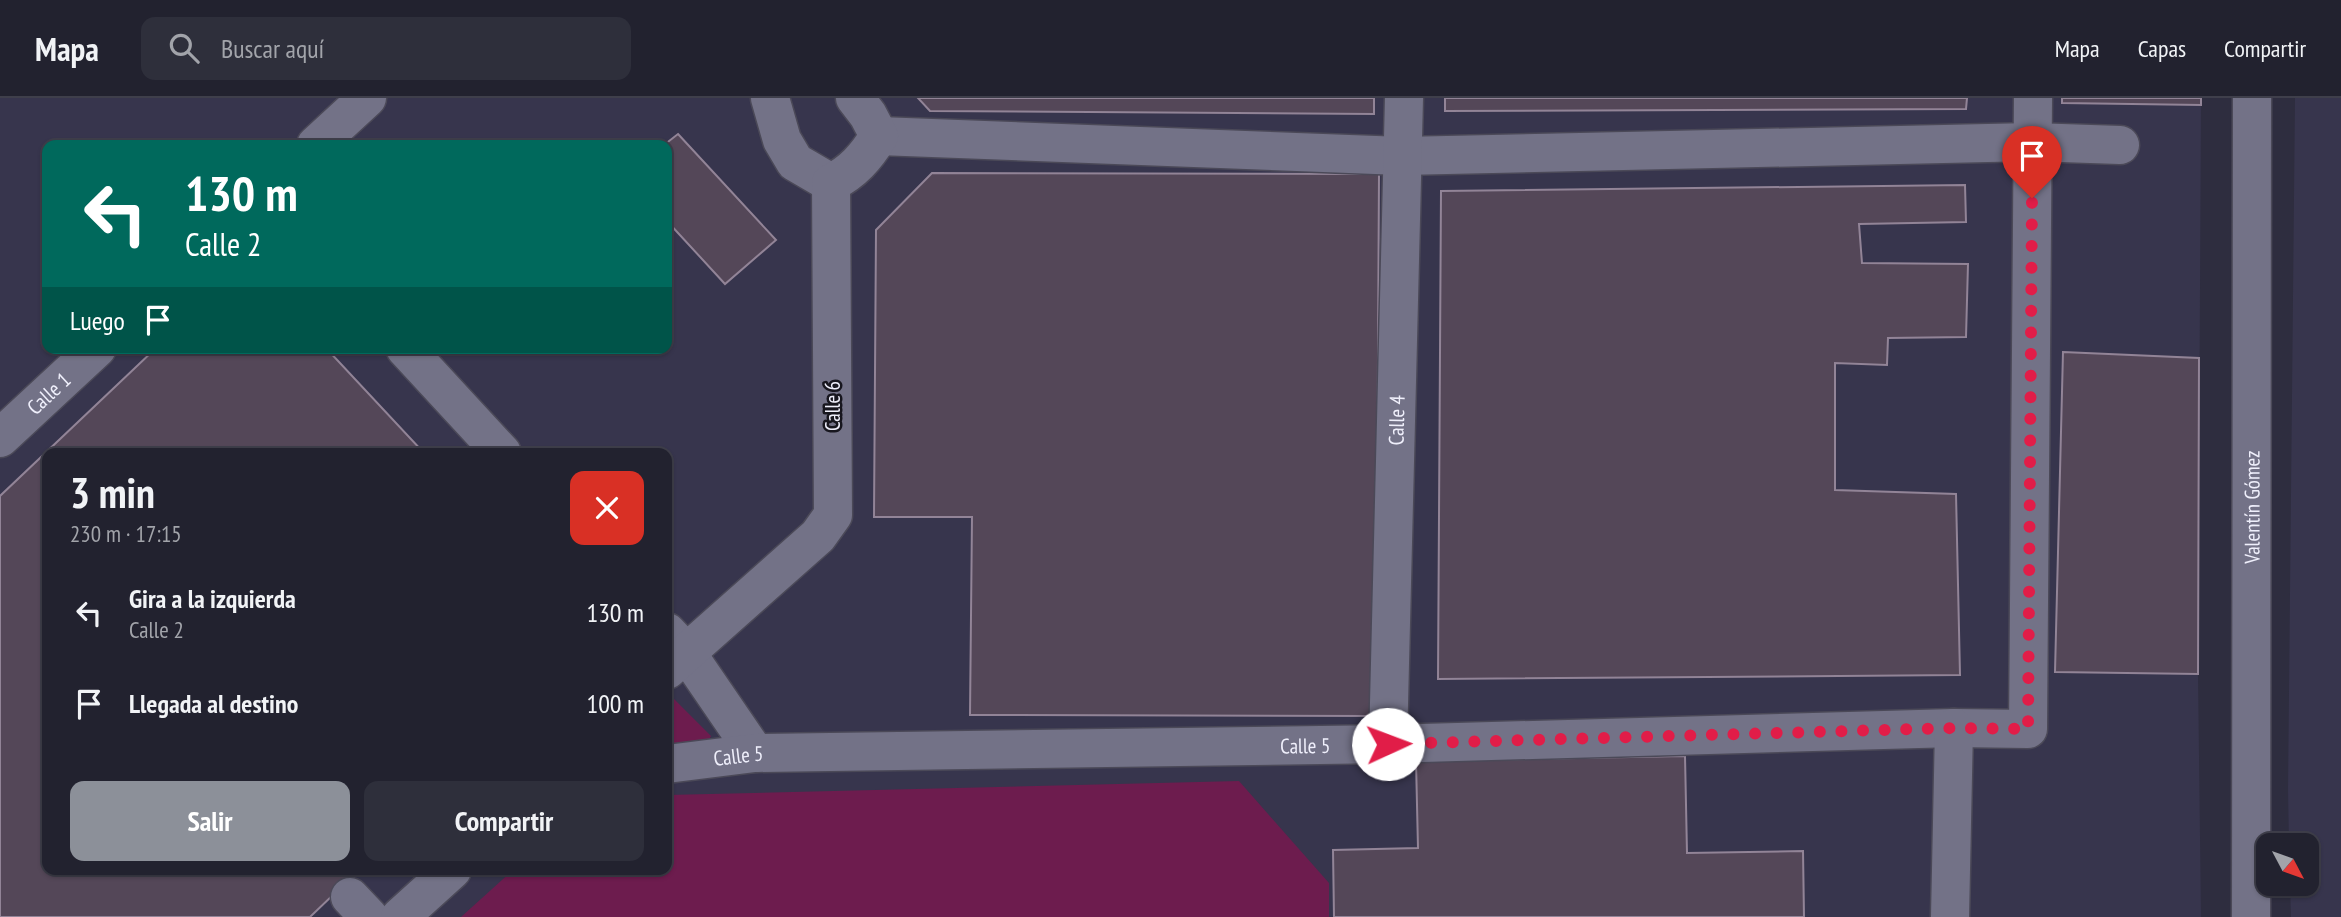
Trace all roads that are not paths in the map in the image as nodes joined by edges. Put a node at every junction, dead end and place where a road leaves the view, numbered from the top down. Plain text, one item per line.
1 (367, 98) edge
2 (770, 98) edge
3 (855, 98) edge
4 (1404, 98) edge
5 (2032, 98) edge
6 (2252, 98) edge
7 (878, 136) junction
8 (321, 140) edge
9 (2032, 142) junction
10 (2120, 145) dead end
11 (1402, 156) junction
12 (831, 183) junction
13 (91, 354) edge
14 (411, 354) edge
15 (0, 438) edge
16 (497, 448) edge
17 (673, 651) edge
18 (1954, 728) junction
19 (1388, 744) junction
20 (755, 753) junction
21 (672, 763) edge
22 (446, 875) edge
23 (400, 917) edge
24 (1950, 917) edge
25 (2251, 917) edge

1 - 8 street
2 - 12 street
3 - 7 street
4 - 11 street, Calle 4
5 - 9 street
6 - 25 street, Valentín Gómez
7 - 11 street
7 - 12 street
9 - 10 street
9 - 11 street
9 - 18 street, Calle 5
11 - 19 street, Calle 4
12 - 17 street, Calle 6
13 - 15 street, Calle 1
14 - 16 street
17 - 20 street
18 - 19 street, Calle 5
18 - 24 street
19 - 20 street, Calle 5
20 - 21 street, Calle 5
22 - 23 street

